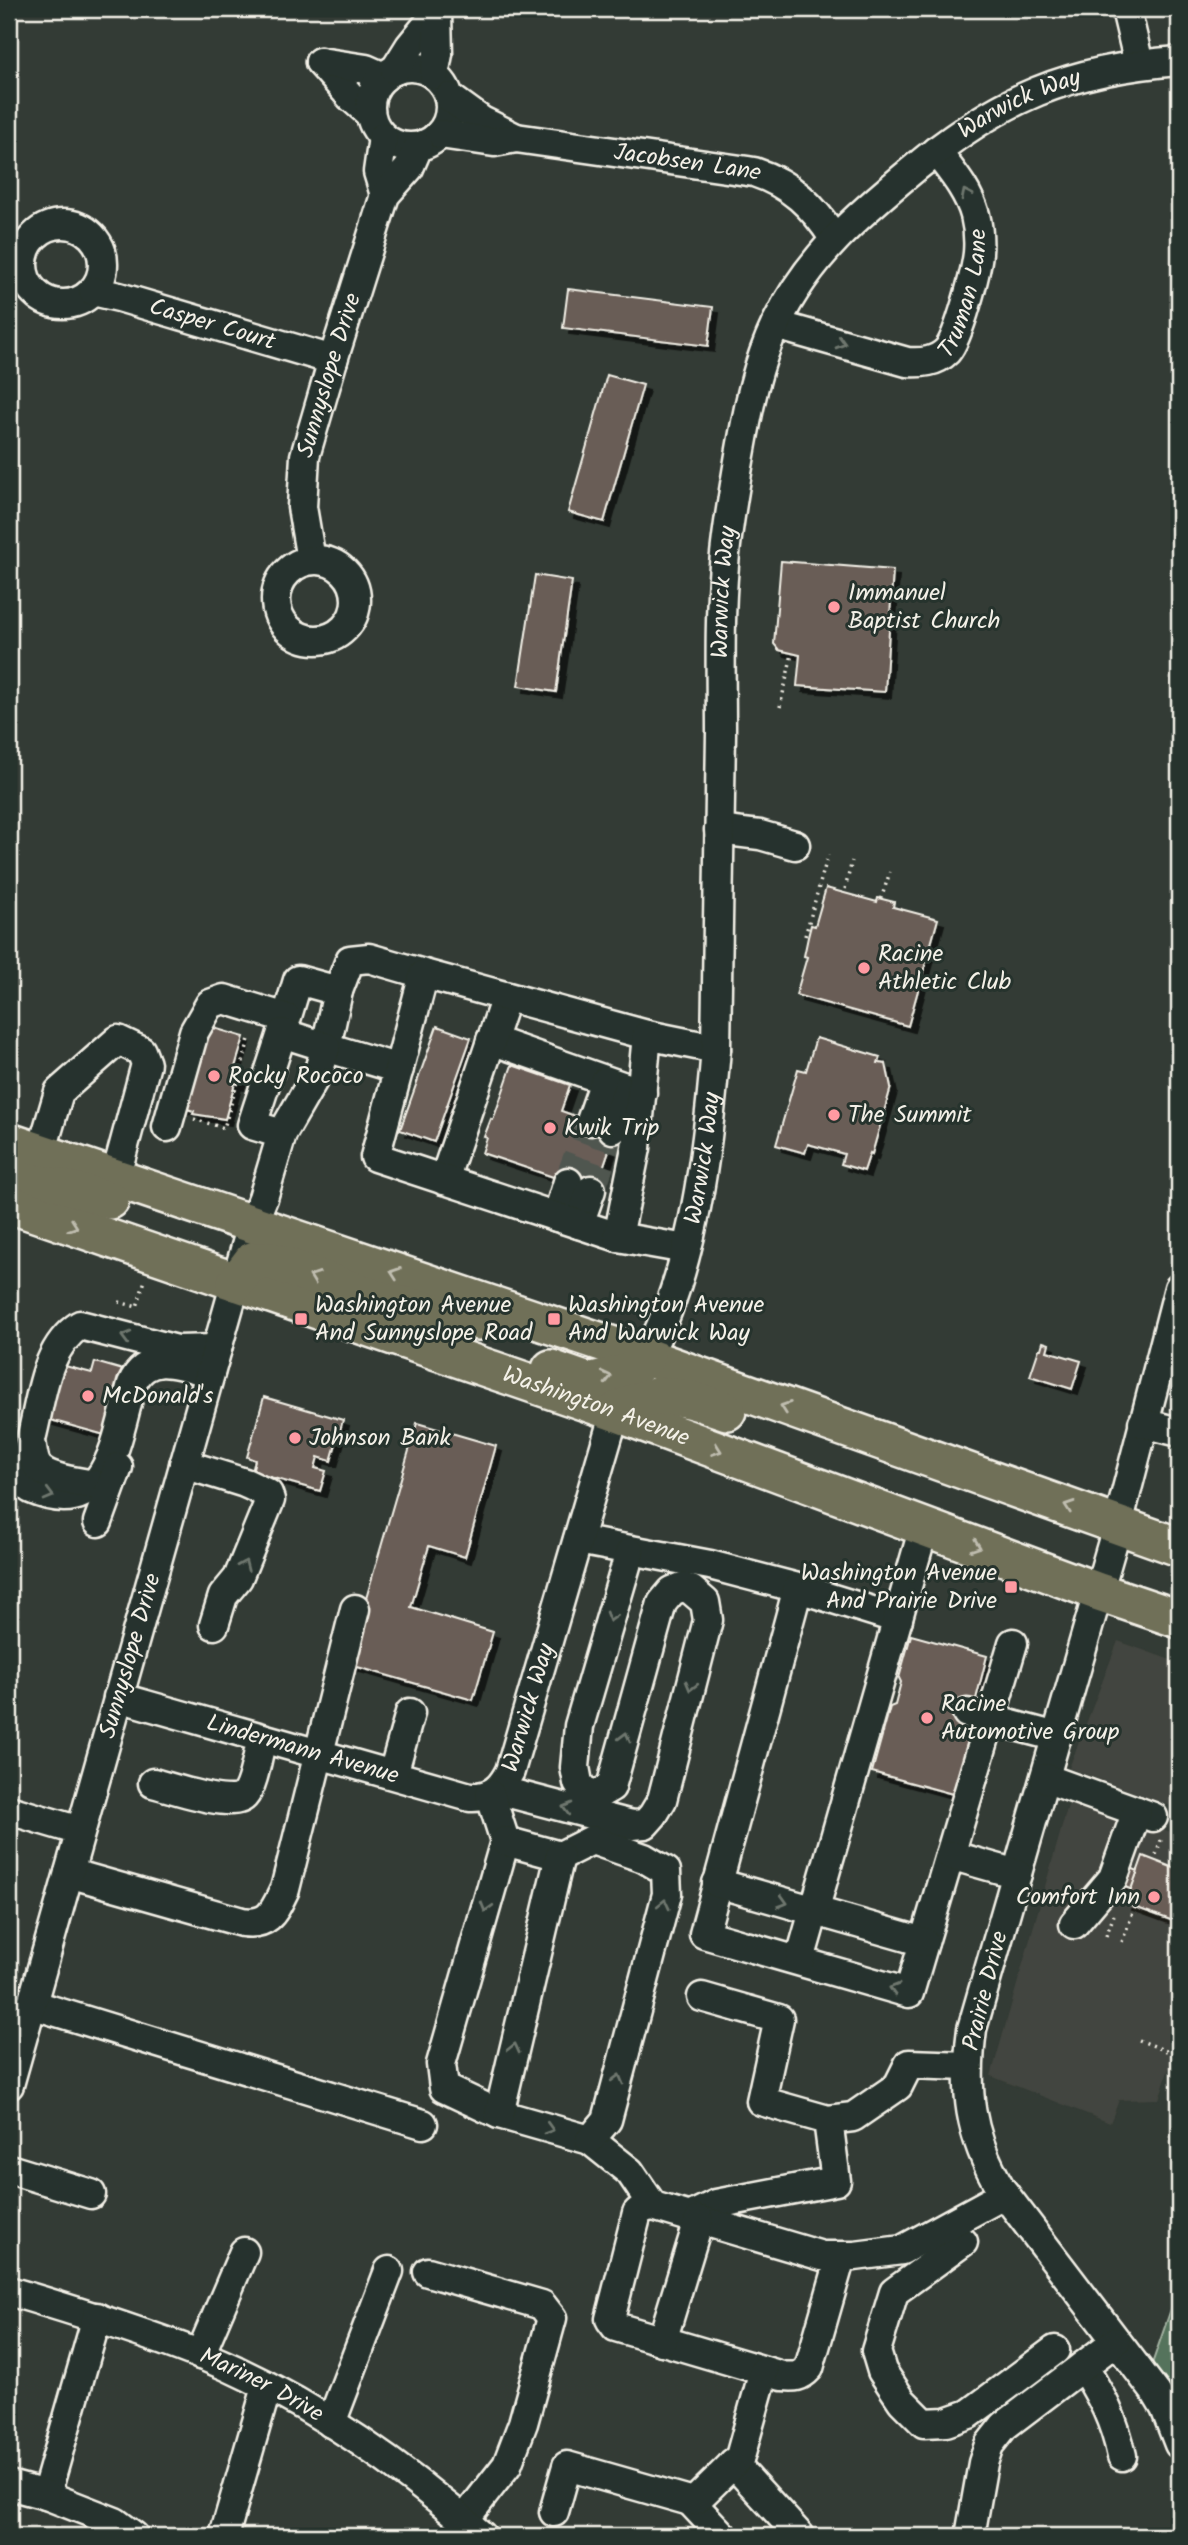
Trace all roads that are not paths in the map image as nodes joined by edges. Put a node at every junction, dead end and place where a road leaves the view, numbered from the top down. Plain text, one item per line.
1 (1126, 9) edge
2 (1179, 61) edge
3 (1139, 64) junction
4 (390, 73) junction
5 (442, 86) junction
6 (377, 125) junction
7 (516, 138) junction
8 (429, 140) junction
9 (936, 151) junction
10 (386, 195) junction
11 (835, 238) junction
12 (93, 291) dead end
13 (776, 325) junction
14 (333, 360) junction
15 (311, 560) dead end
16 (719, 830) junction
17 (795, 845) dead end
18 (424, 974) junction
19 (338, 991) junction
20 (506, 997) junction
21 (284, 1025) junction
22 (647, 1035) junction
23 (491, 1040) junction
24 (326, 1047) junction
25 (716, 1049) junction
26 (399, 1069) junction
27 (625, 1087) junction
28 (602, 1125) tunnel mouth
29 (167, 1127) dead end
30 (282, 1134) junction
31 (25, 1148) edge
32 (9, 1178) edge
33 (116, 1179) junction
34 (444, 1180) junction
35 (580, 1186) tunnel mouth
36 (9, 1204) edge
37 (568, 1221) junction
38 (252, 1225) junction
39 (618, 1237) junction
40 (685, 1249) junction
41 (236, 1282) junction
42 (1179, 1288) edge
43 (548, 1325) junction
44 (402, 1339) junction
45 (1172, 1343) edge
46 (646, 1357) junction
47 (213, 1361) junction
48 (147, 1366) junction
49 (615, 1412) junction
50 (1143, 1423) junction
51 (1179, 1432) edge
52 (874, 1438) junction
53 (184, 1464) junction
54 (98, 1522) dead end
55 (1118, 1524) junction
56 (924, 1527) junction
57 (578, 1540) junction
58 (1179, 1547) edge
59 (630, 1552) junction
60 (798, 1588) junction
61 (1099, 1592) junction
62 (355, 1609) dead end
63 (898, 1619) junction
64 (1179, 1619) edge
65 (214, 1625) dead end
66 (1013, 1643) dead end
67 (118, 1697) junction
68 (410, 1713) dead end
69 (979, 1717) junction
70 (1057, 1737) junction
71 (262, 1738) junction
72 (320, 1754) junction
73 (393, 1774) junction
74 (1045, 1778) junction
75 (153, 1783) dead end
76 (494, 1792) junction
77 (9, 1810) edge
78 (80, 1831) junction
79 (505, 1841) junction
80 (950, 1855) junction
81 (560, 1856) junction
82 (69, 1872) junction
83 (1017, 1874) junction
84 (717, 1884) junction
85 (814, 1911) junction
86 (1074, 1924) dead end
87 (924, 1942) junction
88 (800, 1961) junction
89 (702, 1997) dead end
90 (31, 2004) junction
91 (16, 2029) edge
92 (967, 2066) junction
93 (9, 2085) edge
94 (499, 2114) junction
95 (828, 2120) junction
96 (423, 2124) dead end
97 (590, 2140) junction
98 (9, 2169) edge
99 (91, 2194) dead end
100 (1005, 2194) junction
101 (653, 2206) junction
102 (694, 2218) junction
103 (963, 2242) dead end
104 (904, 2249) junction
105 (244, 2252) dead end
106 (841, 2257) junction
107 (388, 2271) dead end
108 (428, 2272) dead end
109 (913, 2278) junction
110 (9, 2291) edge
111 (96, 2317) junction
112 (662, 2341) junction
113 (1116, 2341) junction
114 (1055, 2350) dead end
115 (200, 2355) junction
116 (1083, 2366) junction
117 (764, 2371) junction
118 (267, 2387) junction
119 (331, 2423) junction
120 (1179, 2444) edge
121 (1122, 2456) dead end
122 (733, 2463) junction
123 (9, 2485) edge
124 (46, 2495) junction
125 (690, 2501) junction
126 (554, 2512) dead end
127 (473, 2528) edge
128 (134, 2536) edge
129 (225, 2536) edge
130 (723, 2536) edge
131 (800, 2536) edge
132 (970, 2536) edge

1 - 3 street
2 - 3 street, Warwick Way
3 - 9 street, Warwick Way
4 - 5 street
4 - 5 street
4 - 6 street
4 - 6 street
5 - 7 street, Jacobsen Lane
5 - 8 street
6 - 8 street
6 - 10 street, Sunnyslope Drive
7 - 8 street, Jacobsen Lane
7 - 11 street, Jacobsen Lane
8 - 10 street, Sunnyslope Drive
9 - 11 street, Warwick Way
13 -> 9 street, Truman Lane
10 - 14 street, Sunnyslope Drive
11 - 13 street, Warwick Way
12 - 14 street, Casper Court
13 - 16 street, Warwick Way
14 - 15 street, Sunnyslope Drive
16 - 17 street
16 - 25 street, Warwick Way
18 - 19 street, Sunnyslope Drive
18 - 20 street
18 - 26 street
19 - 21 street
19 - 24 street, Sunnyslope Drive
20 - 22 street
20 - 23 street
21 - 24 street
21 - 29 street
21 - 30 street
22 - 25 street
22 - 27 street
23 - 27 street
23 - 34 street
24 - 26 street
24 - 30 street, Sunnyslope Drive
25 - 40 street, Warwick Way
26 - 34 street
27 - 28 street
27 - 39 street
30 - 38 street, Sunnyslope Drive
31 - 33 main road
31 - 33 street
32 - 38 main road
33 - 38 main road
34 - 37 street
35 - 37 street
36 -> 41 main road, Washington Avenue
37 - 39 street
38 - 41 street, Sunnyslope Drive
43 -> 38 main road
39 - 40 street
40 - 46 street, Warwick Way
43 -> 41 main road
41 - 44 main road, Washington Avenue
41 - 47 street, Sunnyslope Drive
42 - 45 street, Prairie Drive
43 - 46 main road
44 -> 46 main road
44 - 49 main road, Washington Avenue
45 - 50 street, Prairie Drive
52 -> 46 main road
47 - 48 street
47 -> 48 street
47 - 53 street, Sunnyslope Drive
48 - 54 street
49 - 52 main road
49 -> 56 main road, Washington Avenue
49 - 57 street, Warwick Way
50 - 51 street
50 - 55 street, Prairie Drive
55 -> 52 main road
65 -> 53 street
53 - 67 street, Sunnyslope Drive
55 - 58 main road
55 - 61 street, Prairie Drive
56 -> 61 main road, Washington Avenue
56 - 63 street
57 - 59 street
57 - 76 street, Warwick Way
59 - 60 street
59 -> 76 street, Lindermann Avenue
60 - 63 street
60 - 84 street
61 - 64 main road, Washington Avenue
61 - 70 street, Prairie Drive
62 - 72 street
63 - 85 street
66 - 69 street
67 - 71 street, Lindermann Avenue
67 - 78 street, Sunnyslope Drive
68 - 73 street
69 - 70 street
69 - 80 street
70 - 74 street, Prairie Drive
71 - 72 street, Lindermann Avenue
71 - 75 street
72 - 73 street, Lindermann Avenue
72 - 82 street
73 - 76 street, Lindermann Avenue
74 - 83 street, Prairie Drive
74 - 86 street
76 - 79 street
77 - 78 street
78 - 82 street, Sunnyslope Drive
79 - 81 street
79 -> 94 street
80 - 83 street
80 - 87 street
94 -> 81 street
97 -> 81 street
82 - 90 street, Sunnyslope Drive
83 - 92 street, Prairie Drive
84 -> 85 street
84 - 88 street
85 - 87 street
85 - 88 street
87 -> 88 street
89 - 95 street
90 - 91 street, Sunnyslope Drive
90 - 96 street
91 - 93 street, Sunnyslope Drive
92 - 95 street
92 - 100 street, Prairie Drive
94 -> 97 street
95 - 102 street
97 - 101 street
98 - 99 street
100 - 104 street
100 - 113 street, Prairie Drive
101 - 102 street
101 - 112 street
102 - 106 street
102 - 112 street
103 - 109 street
104 - 106 street
104 - 109 street
105 - 115 street
106 - 117 street
107 - 119 street
108 - 127 street
109 - 114 street
110 - 111 street, Mariner Drive
111 - 115 street, Mariner Drive
111 - 124 street
112 - 117 street
113 - 116 street
113 - 120 street, Prairie Drive
115 - 118 street, Mariner Drive
116 - 121 street
116 - 132 street
117 - 122 street
118 - 119 street, Mariner Drive
118 - 129 street
119 - 127 street, Mariner Drive
122 - 125 street
122 - 131 street
123 - 124 street
124 - 128 street
125 - 126 street
125 - 130 street

